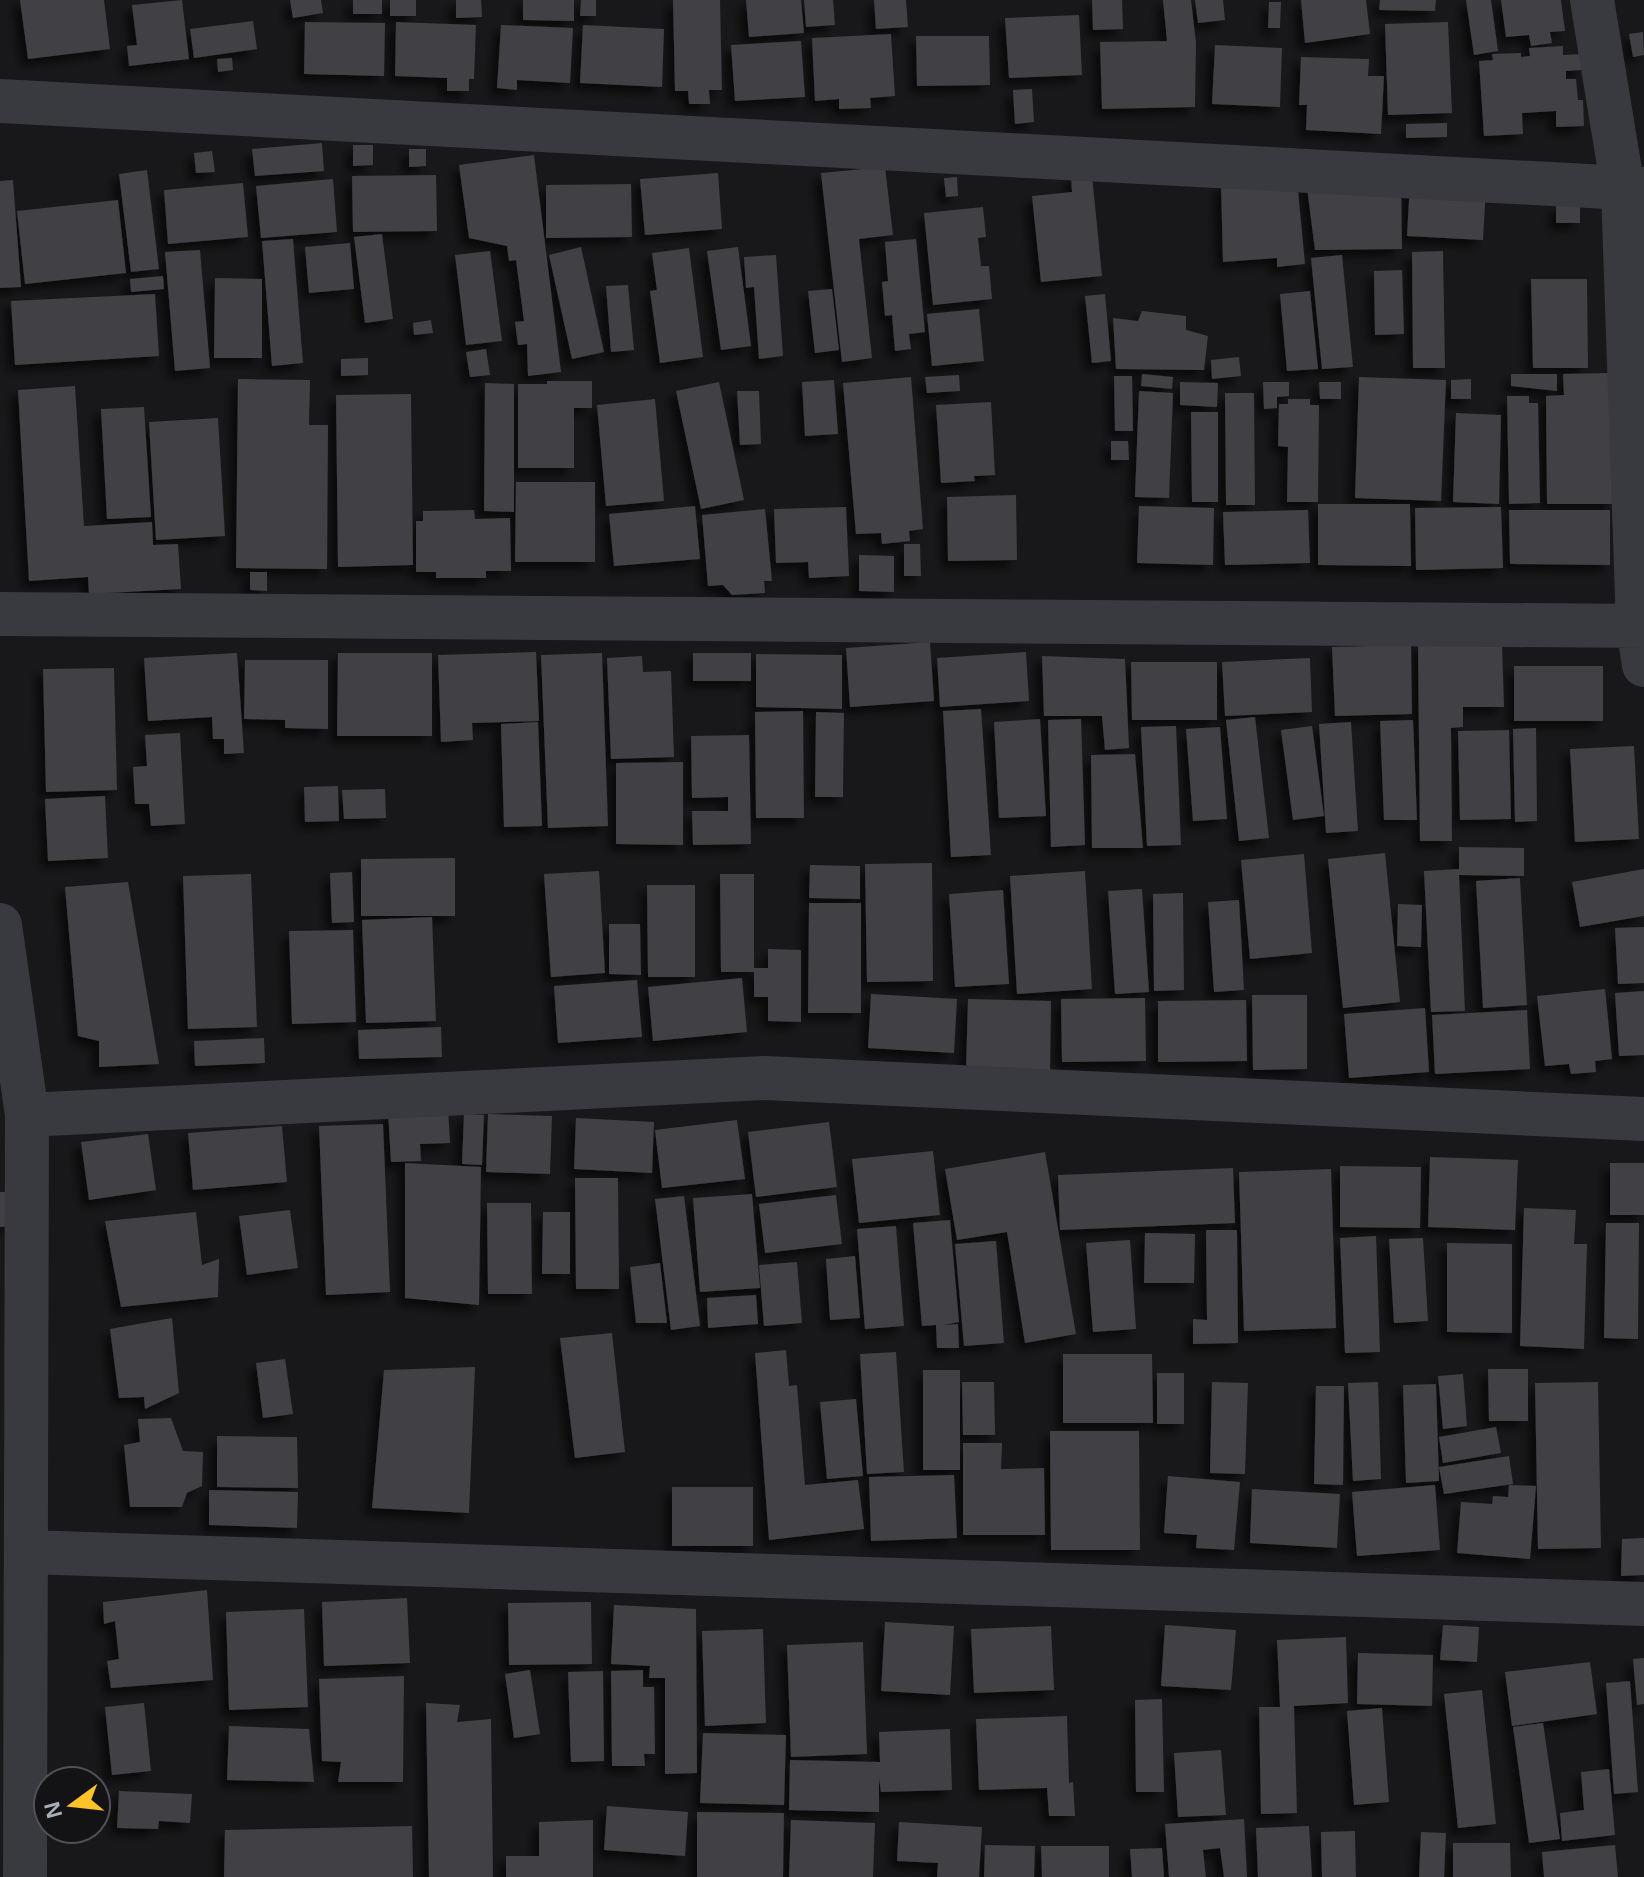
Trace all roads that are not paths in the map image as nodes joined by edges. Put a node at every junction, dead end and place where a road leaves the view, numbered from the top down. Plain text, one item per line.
1 (1592, 0) edge
2 (0, 101) edge
3 (1633, 189) edge
4 (0, 614) edge
5 (1642, 639) edge
6 (0, 925) edge
7 (27, 1115) junction
8 (1644, 1119) edge
9 (26, 1552) junction
10 (1644, 1604) edge
11 (25, 1877) edge

1 - 3 street
2 - 3 street
3 - 5 street
4 - 5 street
6 - 7 street
7 - 8 street
7 - 9 street
9 - 10 street
9 - 11 street

